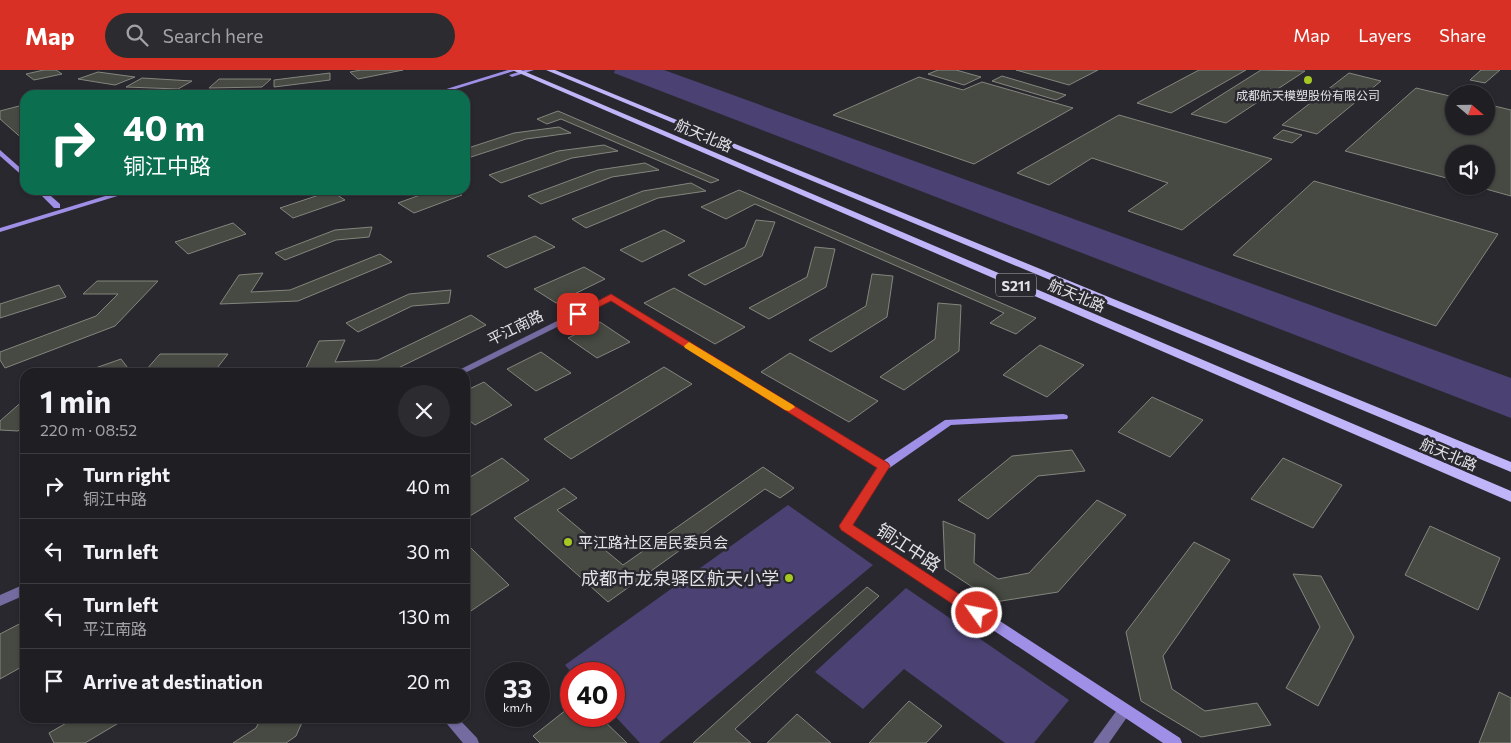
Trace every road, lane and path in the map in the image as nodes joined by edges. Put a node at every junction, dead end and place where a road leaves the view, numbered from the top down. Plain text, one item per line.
1 (549, 70) edge
2 (520, 71) edge
3 (449, 90) edge
4 (462, 90) edge
5 (0, 152) edge
6 (20, 171) edge
7 (45, 195) edge
8 (93, 195) edge
9 (116, 195) edge
10 (56, 206) junction
11 (0, 223) edge
12 (0, 230) edge
13 (468, 368) edge
14 (1063, 417) dead end
15 (884, 466) junction
16 (1511, 467) edge
17 (1511, 497) edge
18 (20, 591) edge
19 (0, 601) edge
20 (1125, 710) junction
21 (454, 723) edge
22 (472, 743) edge
23 (1100, 743) edge
24 (1175, 743) edge

1 - 16 main road, 航天北路 / S211
2 - 3 street
2 - 4 street
2 - 17 main road, 航天北路 / S211
5 - 6 street
7 - 10 street
8 - 10 street
9 - 12 street
10 - 11 street
13 - 15 street, 平江南路
14 - 15 street, 铜江中路
15 - 20 street, 铜江中路
18 - 19 street
20 - 23 street
20 - 24 street, 铜江中路
21 - 22 street

